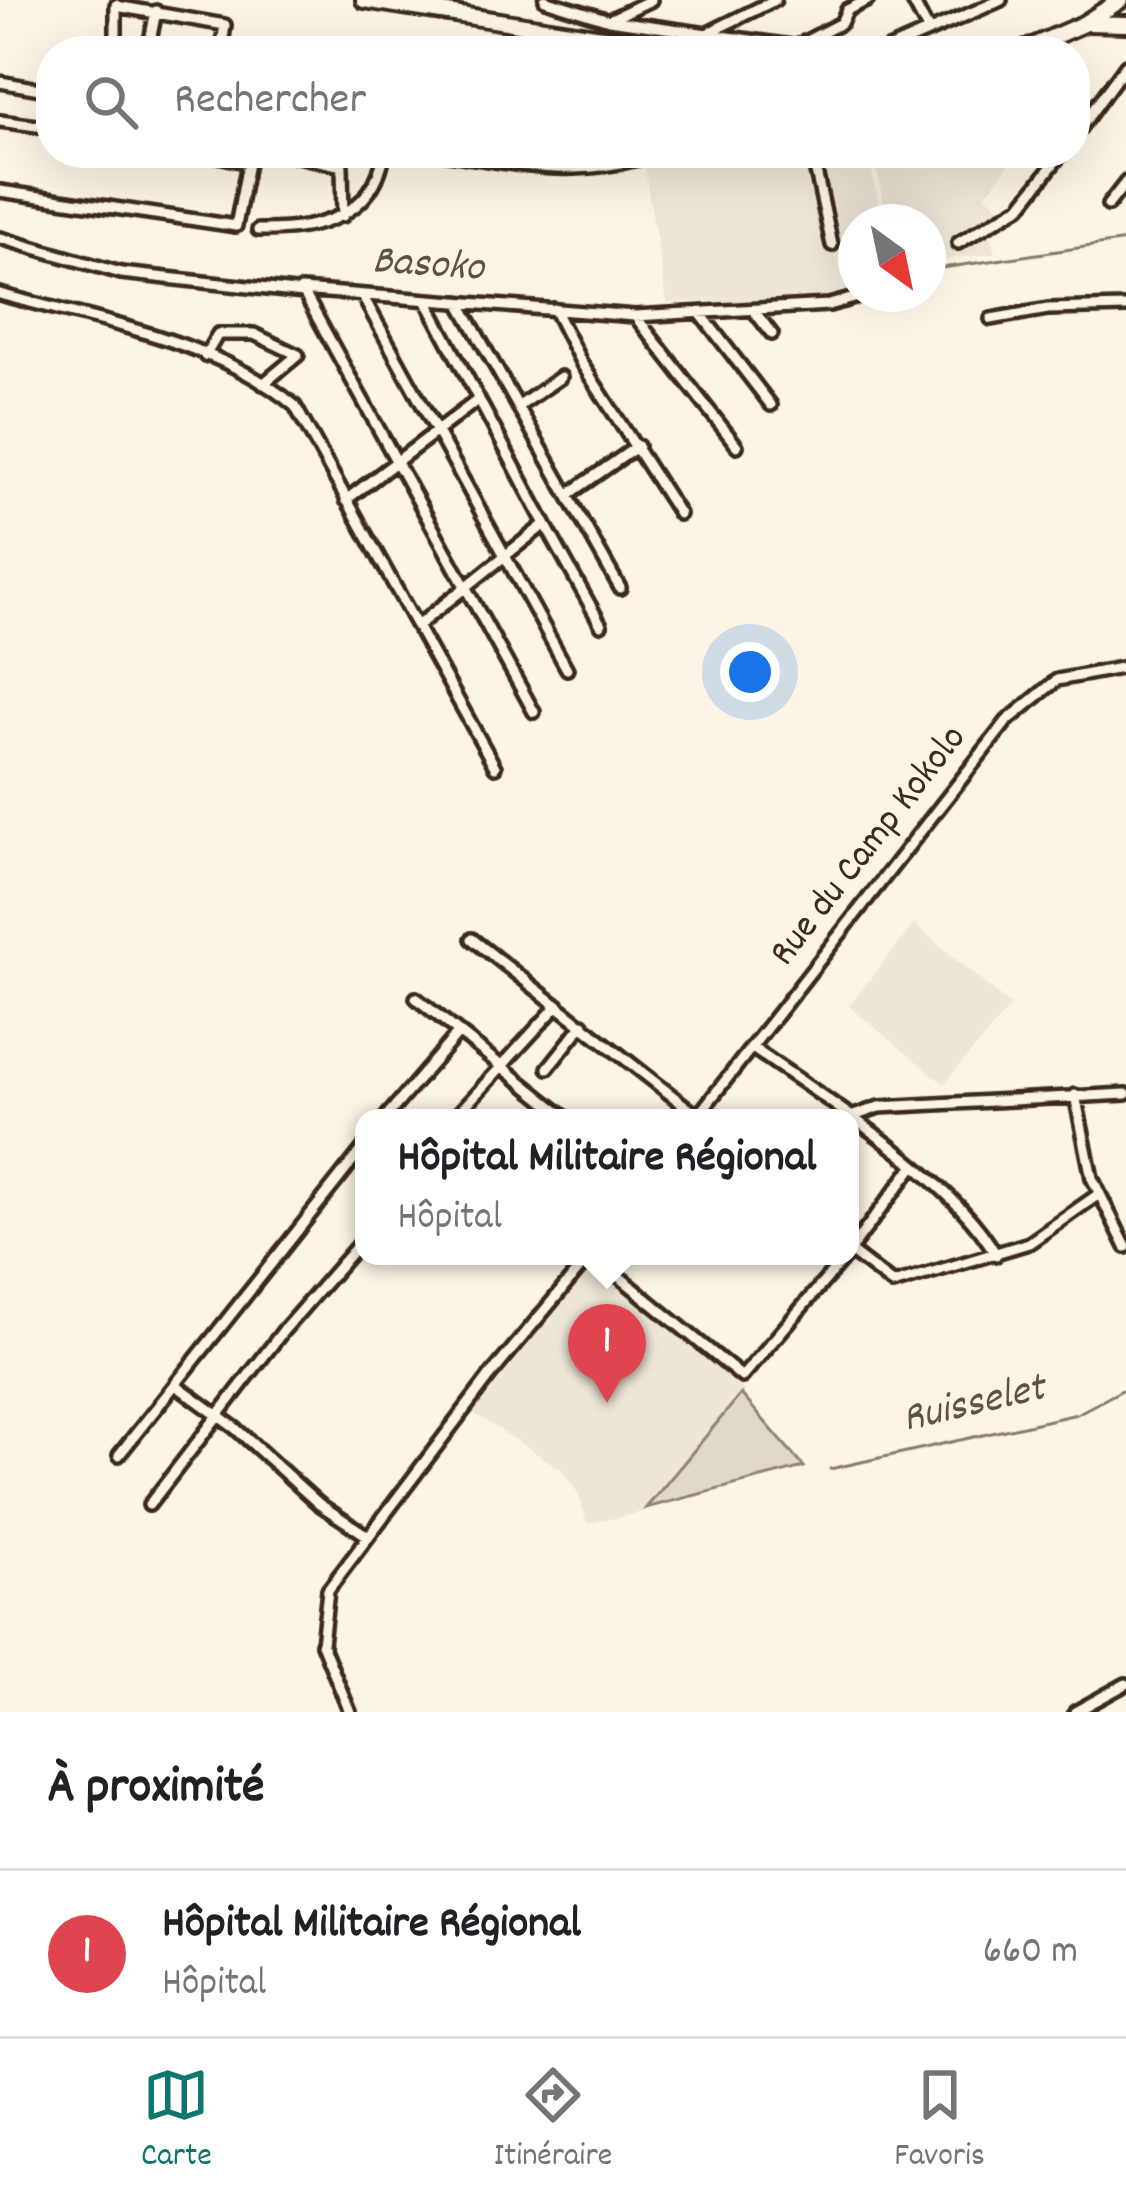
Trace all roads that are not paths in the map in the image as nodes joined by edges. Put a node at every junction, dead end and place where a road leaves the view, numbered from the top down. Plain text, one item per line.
1 (364, 0) edge
2 (545, 0) edge
3 (651, 0) edge
4 (775, 0) edge
5 (837, 0) edge
6 (868, 0) edge
7 (912, 0) edge
8 (998, 0) edge
9 (1121, 0) edge
10 (560, 1) edge
11 (116, 3) edge
12 (156, 11) junction
13 (844, 13) junction
14 (609, 20) junction
15 (1083, 24) junction
16 (1126, 24) edge
17 (548, 28) junction
18 (928, 30) junction
19 (710, 32) junction
20 (116, 36) edge
21 (151, 36) edge
22 (223, 36) edge
23 (598, 36) edge
24 (732, 36) edge
25 (815, 36) edge
26 (915, 36) edge
27 (1055, 36) edge
28 (1126, 65) edge
29 (0, 82) edge
30 (36, 88) edge
31 (1090, 114) edge
32 (0, 121) edge
33 (36, 126) edge
34 (247, 168) edge
35 (342, 168) edge
36 (380, 168) edge
37 (542, 168) edge
38 (610, 168) edge
39 (815, 168) edge
40 (1050, 168) edge
41 (1126, 182) edge
42 (0, 191) edge
43 (1108, 206) dead end
44 (343, 216) junction
45 (257, 230) dead end
46 (0, 238) edge
47 (958, 243) dead end
48 (832, 245) dead end
49 (299, 290) junction
50 (0, 294) edge
51 (362, 295) junction
52 (426, 299) junction
53 (459, 302) junction
54 (838, 302) edge
55 (1126, 307) edge
56 (554, 309) junction
57 (754, 311) junction
58 (700, 313) junction
59 (635, 316) junction
60 (991, 320) dead end
61 (772, 334) dead end
62 (205, 356) junction
63 (561, 377) dead end
64 (263, 384) junction
65 (478, 399) junction
66 (771, 405) dead end
67 (518, 407) junction
68 (435, 432) junction
69 (638, 446) junction
70 (737, 446) dead end
71 (393, 464) junction
72 (569, 494) junction
73 (346, 500) junction
74 (680, 514) dead end
75 (545, 524) junction
76 (506, 556) junction
77 (620, 588) dead end
78 (464, 589) junction
79 (601, 625) dead end
80 (417, 626) junction
81 (1126, 667) edge
82 (567, 669) dead end
83 (534, 712) dead end
84 (495, 767) dead end
85 (472, 938) dead end
86 (416, 998) dead end
87 (558, 1005) junction
88 (583, 1024) junction
89 (458, 1032) junction
90 (752, 1047) junction
91 (548, 1068) dead end
92 (505, 1069) junction
93 (1126, 1094) edge
94 (1075, 1095) junction
95 (394, 1109) edge
96 (463, 1109) edge
97 (555, 1109) edge
98 (687, 1109) edge
99 (703, 1109) edge
100 (840, 1109) edge
101 (859, 1114) edge
102 (859, 1124) edge
103 (355, 1158) edge
104 (912, 1168) junction
105 (1099, 1194) junction
106 (859, 1238) edge
107 (1126, 1247) edge
108 (355, 1249) edge
109 (996, 1255) junction
110 (859, 1260) edge
111 (585, 1265) edge
112 (603, 1265) edge
113 (837, 1265) edge
114 (176, 1384) junction
115 (219, 1417) junction
116 (119, 1455) dead end
117 (149, 1505) dead end
118 (366, 1535) junction
119 (1126, 1684) edge
120 (350, 1712) edge
121 (1075, 1712) edge

1 - 17 main road
2 - 10 street
3 - 14 street
4 - 19 street
5 - 13 street
6 - 13 street
7 - 18 street
8 - 18 street
9 - 15 main road
10 - 14 street
10 - 17 street
11 - 12 street
11 - 20 street
12 - 21 street
12 - 22 street
13 - 25 street
14 - 19 street
15 - 16 main road
15 - 27 main road
17 - 23 main road
18 - 26 street
19 - 24 street
28 - 31 street
29 - 30 street
32 - 33 street
34 - 42 street
35 - 44 street
36 - 44 street
37 - 38 street
39 - 48 street
40 - 47 street
41 - 43 street
44 - 45 street
46 - 49 street
49 - 51 street
49 - 71 street
50 - 62 street
51 - 52 street
51 - 68 street
52 - 53 street
52 - 65 street
53 - 56 street
53 - 67 street
54 - 57 street
55 - 60 street
56 - 59 street
56 - 69 street
57 - 58 street
57 - 61 street
58 - 59 street
58 - 66 street
59 - 70 street
62 - 64 street
62 - 64 street
63 - 67 street
64 - 73 street
65 - 68 street
65 - 75 street
67 - 72 street
68 - 71 street
68 - 76 street
69 - 72 street
69 - 74 street
71 - 73 street
71 - 78 street
72 - 77 street
73 - 80 street
75 - 76 street
75 - 79 street
76 - 78 street
76 - 82 street
78 - 80 street
78 - 83 street
80 - 84 street
81 - 90 street, Rue du Camp Kokolo
85 - 87 street
86 - 89 street
87 - 88 street
87 - 92 street
88 - 91 street
88 - 98 street
89 - 92 street
89 - 95 street
90 - 99 street, Rue du Camp Kokolo
90 - 100 street
92 - 96 street
92 - 97 street
93 - 94 street
94 - 101 street
94 - 105 street
102 - 104 street
103 - 114 street
104 - 106 street
104 - 109 street
105 - 107 street
105 - 109 street
108 - 115 street
109 - 110 street
111 - 118 street
112 - 113 street
114 - 115 street
114 - 116 street
115 - 117 street
115 - 118 street
118 - 120 street
119 - 121 street

